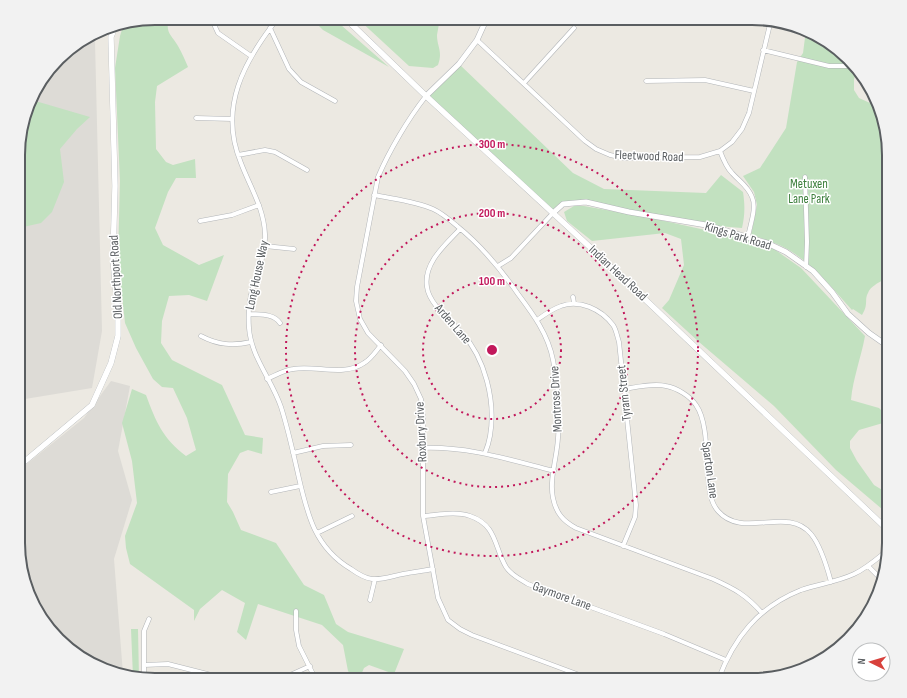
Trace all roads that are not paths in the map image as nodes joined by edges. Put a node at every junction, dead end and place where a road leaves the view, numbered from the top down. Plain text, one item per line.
1 (214, 25) edge
2 (272, 25) edge
3 (352, 25) edge
4 (484, 25) edge
5 (769, 26) edge
6 (270, 28) junction
7 (574, 28) dead end
8 (113, 32) edge
9 (477, 40) junction
10 (763, 50) junction
11 (251, 56) junction
12 (847, 66) edge
13 (646, 81) dead end
14 (524, 83) junction
15 (754, 91) junction
16 (426, 96) junction
17 (335, 101) dead end
18 (196, 118) dead end
19 (232, 119) junction
20 (720, 151) junction
21 (238, 155) junction
22 (307, 170) dead end
23 (805, 177) dead end
24 (374, 195) junction
25 (259, 205) junction
26 (553, 213) junction
27 (200, 221) dead end
28 (460, 229) junction
29 (748, 237) junction
30 (265, 246) junction
31 (294, 250) dead end
32 (498, 266) junction
33 (806, 267) junction
34 (573, 297) dead end
35 (574, 303) junction
36 (249, 314) junction
37 (537, 320) junction
38 (280, 323) dead end
39 (201, 336) dead end
40 (251, 342) junction
41 (882, 342) edge
42 (381, 345) junction
43 (267, 379) junction
44 (624, 389) junction
45 (351, 444) dead end
46 (422, 448) junction
47 (293, 452) junction
48 (485, 453) junction
49 (25, 461) edge
50 (554, 471) junction
51 (300, 486) junction
52 (271, 492) dead end
53 (352, 516) dead end
54 (424, 516) junction
55 (882, 524) edge
56 (317, 533) junction
57 (623, 546) junction
58 (882, 555) edge
59 (868, 566) junction
60 (433, 569) junction
61 (878, 576) edge
62 (375, 579) junction
63 (831, 582) junction
64 (370, 600) dead end
65 (296, 611) dead end
66 (762, 613) junction
67 (149, 619) dead end
68 (726, 660) junction
69 (144, 665) junction
70 (310, 666) junction
71 (144, 673) edge
72 (203, 673) edge
73 (295, 673) edge
74 (313, 673) edge
75 (574, 673) edge
76 (721, 673) edge

1 - 11 street
2 - 6 street, Long House Way
3 - 16 main road, Indian Head Road
4 - 9 street
5 - 10 street, Fleetwood Road
6 - 11 street, Long House Way
6 - 17 street
7 - 14 street
8 - 49 main road, Old Northport Road
9 - 14 street, Fleetwood Road
9 - 16 street
10 - 12 street
10 - 15 street, Fleetwood Road
11 - 19 street, Long House Way
13 - 15 street
14 - 20 street, Fleetwood Road
15 - 20 street, Fleetwood Road
16 - 24 street, Roxbury Drive
16 - 26 main road, Indian Head Road
18 - 19 street
19 - 21 street, Long House Way
20 - 29 street
21 - 22 street
21 - 25 street, Long House Way
23 - 33 street
24 - 28 street, Montrose Drive
24 - 42 street, Roxbury Drive
25 - 27 street
25 - 30 street, Long House Way
26 - 29 street, Kings Park Road
26 - 32 street
26 - 55 main road, Indian Head Road
28 - 32 street, Montrose Drive
28 - 48 street, Arden Lane
29 - 33 street, Kings Park Road
30 - 31 street
30 - 36 street, Long House Way
32 - 37 street, Montrose Drive
33 - 41 street, Kings Park Road
34 - 35 street
35 - 37 street
35 - 44 street, Tyram Street
36 - 38 street
36 - 40 street, Long House Way
37 - 50 street, Montrose Drive
39 - 40 street
40 - 43 street, Long House Way
42 - 43 street
42 - 46 street, Roxbury Drive
43 - 47 street, Long House Way
44 - 57 street, Tyram Street
44 - 63 street, Sparton Lane
45 - 47 street
46 - 48 street
46 - 54 street, Roxbury Drive
47 - 51 street, Long House Way
48 - 50 street
50 - 57 street, Montrose Drive
51 - 52 street
51 - 56 street, Long House Way
53 - 56 street
54 - 60 street, Roxbury Drive
54 - 68 street, Gaymore Lane
56 - 62 street, Long House Way
57 - 66 street, Montrose Drive
58 - 59 street
59 - 61 street
59 - 63 street
60 - 62 street
60 - 75 street, Roxbury Drive
62 - 64 street
63 - 66 street
65 - 70 street
66 - 68 street
67 - 69 street
68 - 76 street
69 - 71 street
69 - 72 street
70 - 73 street
70 - 74 street

